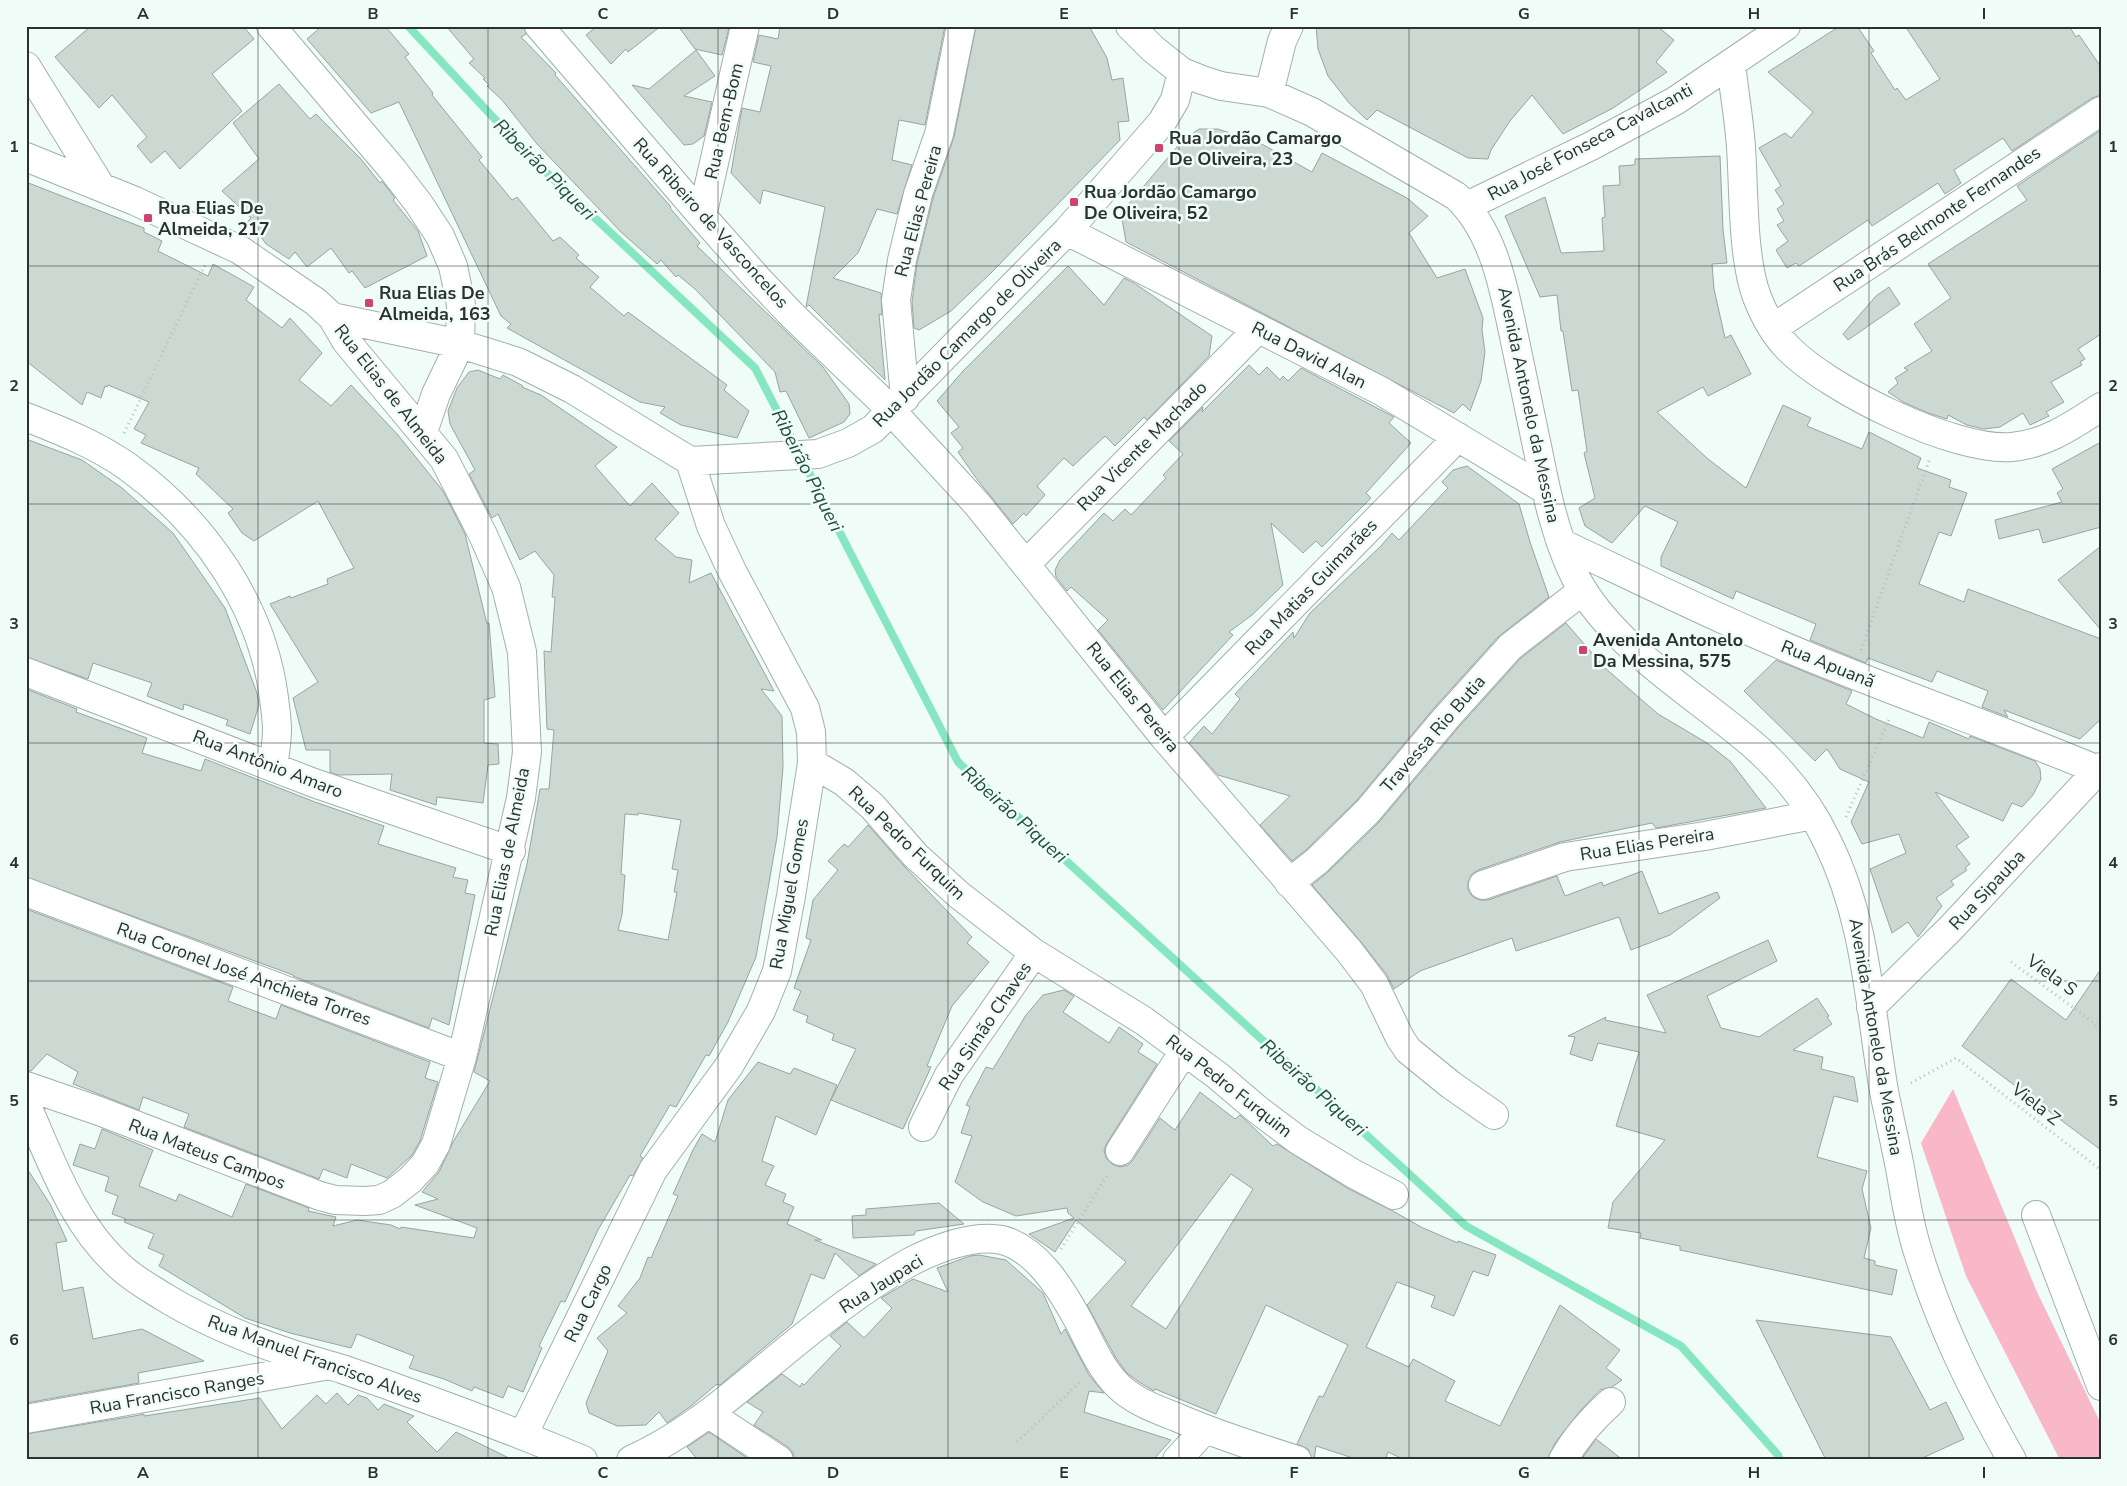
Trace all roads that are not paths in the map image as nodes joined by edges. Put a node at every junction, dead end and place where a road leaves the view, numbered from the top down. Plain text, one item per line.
1 (271, 26) edge
2 (539, 26) edge
3 (745, 26) edge
4 (961, 26) edge
5 (1130, 26) edge
6 (1289, 26) edge
7 (1786, 26) edge
8 (1731, 64) junction
9 (26, 66) edge
10 (1182, 72) junction
11 (1269, 92) junction
12 (2101, 110) edge
13 (26, 157) edge
14 (102, 187) junction
15 (1467, 206) junction
16 (702, 216) junction
17 (1067, 231) junction
18 (332, 316) junction
19 (1773, 328) junction
20 (1258, 329) junction
21 (460, 344) junction
22 (898, 405) junction
23 (2101, 407) edge
24 (26, 417) edge
25 (423, 432) junction
26 (1458, 437) junction
27 (690, 461) junction
28 (1544, 489) junction
29 (1561, 543) junction
30 (1026, 564) junction
31 (1582, 591) junction
32 (26, 672) edge
33 (1164, 737) junction
34 (812, 763) junction
35 (273, 766) junction
36 (2099, 768) edge
37 (1814, 815) junction
38 (511, 851) junction
39 (1289, 883) junction
40 (1483, 885) dead end
41 (26, 892) edge
42 (1034, 953) junction
43 (1871, 1007) junction
44 (1184, 1051) junction
45 (462, 1057) junction
46 (26, 1086) edge
47 (26, 1104) edge
48 (1494, 1115) dead end
49 (923, 1127) dead end
50 (1120, 1152) road end
51 (653, 1170) joint
52 (391, 1194) joint
53 (1394, 1194) dead end
54 (2036, 1215) dead end
55 (328, 1365) junction
56 (2101, 1386) edge
57 (1611, 1402) dead end
58 (710, 1414) junction
59 (26, 1420) edge
60 (1205, 1430) junction
61 (523, 1435) junction
62 (583, 1460) edge
63 (631, 1460) edge
64 (779, 1460) edge
65 (1177, 1460) edge
66 (1297, 1460) edge
67 (1563, 1460) edge
68 (2012, 1460) edge

1 - 21 street
2 - 16 street, Rua Ribeiro de Vasconcelos
3 - 16 street, Rua Bem-Bom
4 - 22 street, Rua Elias Pereira
5 - 10 street, Avenida Antonelo da Messina
6 - 11 street
7 - 8 street, Rua José Fonseca Cavalcanti
8 - 15 street, Rua José Fonseca Cavalcanti
8 - 19 street
9 - 14 street
10 - 11 street, Avenida Antonelo da Messina
10 - 17 street, Rua Jordão Camargo de Oliveira
11 - 15 street, Avenida Antonelo da Messina
12 - 19 street, Rua Brás Belmonte Fernandes
13 - 14 street, Rua Elias de Almeida
14 - 18 street, Rua Elias de Almeida
15 - 28 street, Avenida Antonelo da Messina
16 - 22 street, Rua Ribeiro de Vasconcelos
17 - 20 street, Rua David Alan
17 - 22 street, Rua Jordão Camargo de Oliveira
18 - 21 street
18 - 25 street, Rua Elias de Almeida
19 - 23 street
20 - 26 street, Rua David Alan
20 - 30 street, Rua Vicente Machado
21 - 25 street
21 - 27 street
22 - 27 street, Rua Jordão Camargo de Oliveira
22 - 30 street, Rua Elias Pereira
24 - 35 street
25 - 38 street, Rua Elias de Almeida
26 - 28 street, Rua David Alan
26 - 33 street, Rua Matias Guimarães
27 - 34 street
28 - 29 street, Avenida Antonelo da Messina
29 - 31 street, Avenida Antonelo da Messina
29 - 36 street, Rua Apuanã
30 - 33 street, Rua Elias Pereira
31 - 37 street, Avenida Antonelo da Messina
31 - 39 street, Travessa Rio Butia
32 - 35 street, Rua Antônio Amaro
33 - 39 street, Rua Elias Pereira
34 - 42 street, Rua Pedro Furquim
34 - 51 street, Rua Miguel Gomes
35 - 38 street, Rua Antônio Amaro
36 - 43 street, Rua Sipauba
37 - 40 street, Rua Elias Pereira
37 - 43 street, Avenida Antonelo da Messina
38 - 45 street, Rua Elias de Almeida
39 - 48 street, Rua Elias Pereira
41 - 45 street, Rua Coronel José Anchieta Torres
42 - 44 street, Rua Pedro Furquim
42 - 49 street, Rua Simão Chaves
43 - 68 street, Avenida Antonelo da Messina
44 - 50 street
44 - 53 street, Rua Pedro Furquim
45 - 52 street, Rua Elias de Almeida
46 - 52 street, Rua Mateus Campos
47 - 55 street, Rua Manuel Francisco Alves
51 - 61 street, Rua Cargo
54 - 56 street
55 - 59 street, Rua Francisco Ranges
55 - 61 street, Rua Manuel Francisco Alves
57 - 67 street
58 - 60 street, Rua Jaupaci
58 - 63 street, Rua Jaupaci
58 - 64 street
60 - 65 street
60 - 66 street, Rua Jaupaci
61 - 62 street, Rua Manuel Francisco Alves

